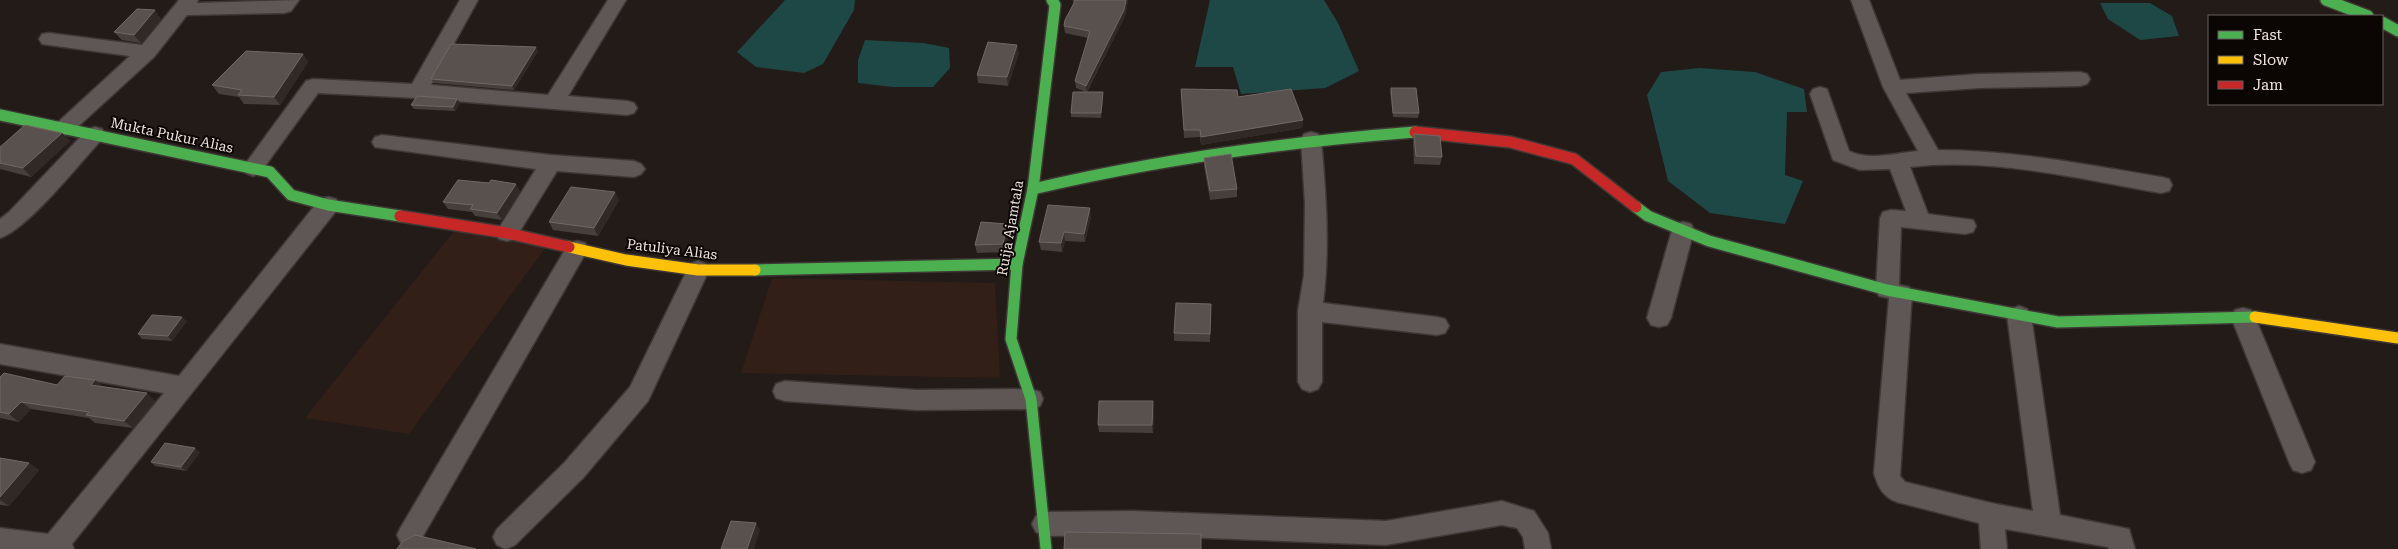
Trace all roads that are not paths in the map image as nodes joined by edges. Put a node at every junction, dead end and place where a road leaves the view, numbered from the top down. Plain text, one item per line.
1 (290, 0) edge
2 (469, 0) edge
3 (617, 0) edge
4 (1052, 0) edge
5 (1860, 0) edge
6 (2326, 0) edge
7 (186, 4) edge
8 (2365, 15) edge
9 (2383, 22) edge
10 (2398, 30) edge
11 (49, 39) dead end
12 (147, 52) junction
13 (2080, 79) dead end
14 (1893, 87) junction
15 (418, 91) junction
16 (1820, 94) dead end
17 (554, 102) junction
18 (628, 108) dead end
19 (0, 115) edge
20 (64, 128) junction
21 (95, 134) junction
22 (1311, 138) junction
23 (382, 142) dead end
24 (1932, 157) junction
25 (1897, 161) junction
26 (552, 163) junction
27 (253, 168) junction
28 (634, 169) dead end
29 (2161, 185) dead end
30 (1033, 189) junction
31 (328, 205) junction
32 (1920, 221) junction
33 (1965, 226) dead end
34 (0, 230) edge
35 (1682, 230) junction
36 (507, 233) junction
37 (577, 249) junction
38 (1017, 264) junction
39 (698, 270) junction
40 (1894, 291) junction
41 (1310, 310) junction
42 (2019, 315) junction
43 (1659, 318) dead end
44 (2243, 318) junction
45 (1437, 326) dead end
46 (2398, 338) edge
47 (0, 354) edge
48 (1310, 382) dead end
49 (184, 387) junction
50 (785, 391) dead end
51 (1032, 400) junction
52 (2302, 462) dead end
53 (1991, 515) junction
54 (1045, 524) junction
55 (2048, 524) junction
56 (410, 535) edge
57 (506, 537) dead end
58 (0, 540) edge
59 (57, 548) edge
60 (1046, 549) edge
61 (1538, 549) edge
62 (1994, 549) edge
63 (2122, 549) edge

1 - 7 street
2 - 15 street
3 - 17 street
4 - 30 main road, Ruija Ajamtala
5 - 14 street
6 - 8 main road
7 - 12 street
9 - 10 main road
11 - 12 street
12 - 20 street
13 - 14 street
14 - 24 street
15 - 17 street
15 - 27 street
16 - 25 street
17 - 18 street
19 - 20 main road, Mukta Pukur Alias
20 - 21 main road, Mukta Pukur Alias
21 - 27 main road, Mukta Pukur Alias
21 - 34 street
22 - 30 main road
22 - 35 main road
22 - 41 street
23 - 26 street
24 - 25 street
24 - 29 street
25 - 32 street
26 - 28 street
26 - 36 street
27 - 31 main road, Mukta Pukur Alias
30 - 38 main road, Ruija Ajamtala
31 - 36 main road, Patuliya Alias
31 - 49 street
32 - 33 street
32 - 40 street
35 - 40 main road
35 - 43 street
36 - 37 main road, Patuliya Alias
37 - 39 main road, Patuliya Alias
37 - 56 street
38 - 39 main road, Patuliya Alias
38 - 51 main road, Ruija Ajamtala
39 - 57 street
40 - 42 main road
40 - 53 street
41 - 45 street
41 - 48 street
42 - 44 main road
42 - 55 street
44 - 46 main road
44 - 52 street
47 - 49 street
49 - 59 street
50 - 51 street
51 - 54 main road, Ruija Ajamtala
53 - 55 street
53 - 62 street
54 - 60 main road, Ruija Ajamtala
54 - 61 street
55 - 63 street
58 - 59 street

